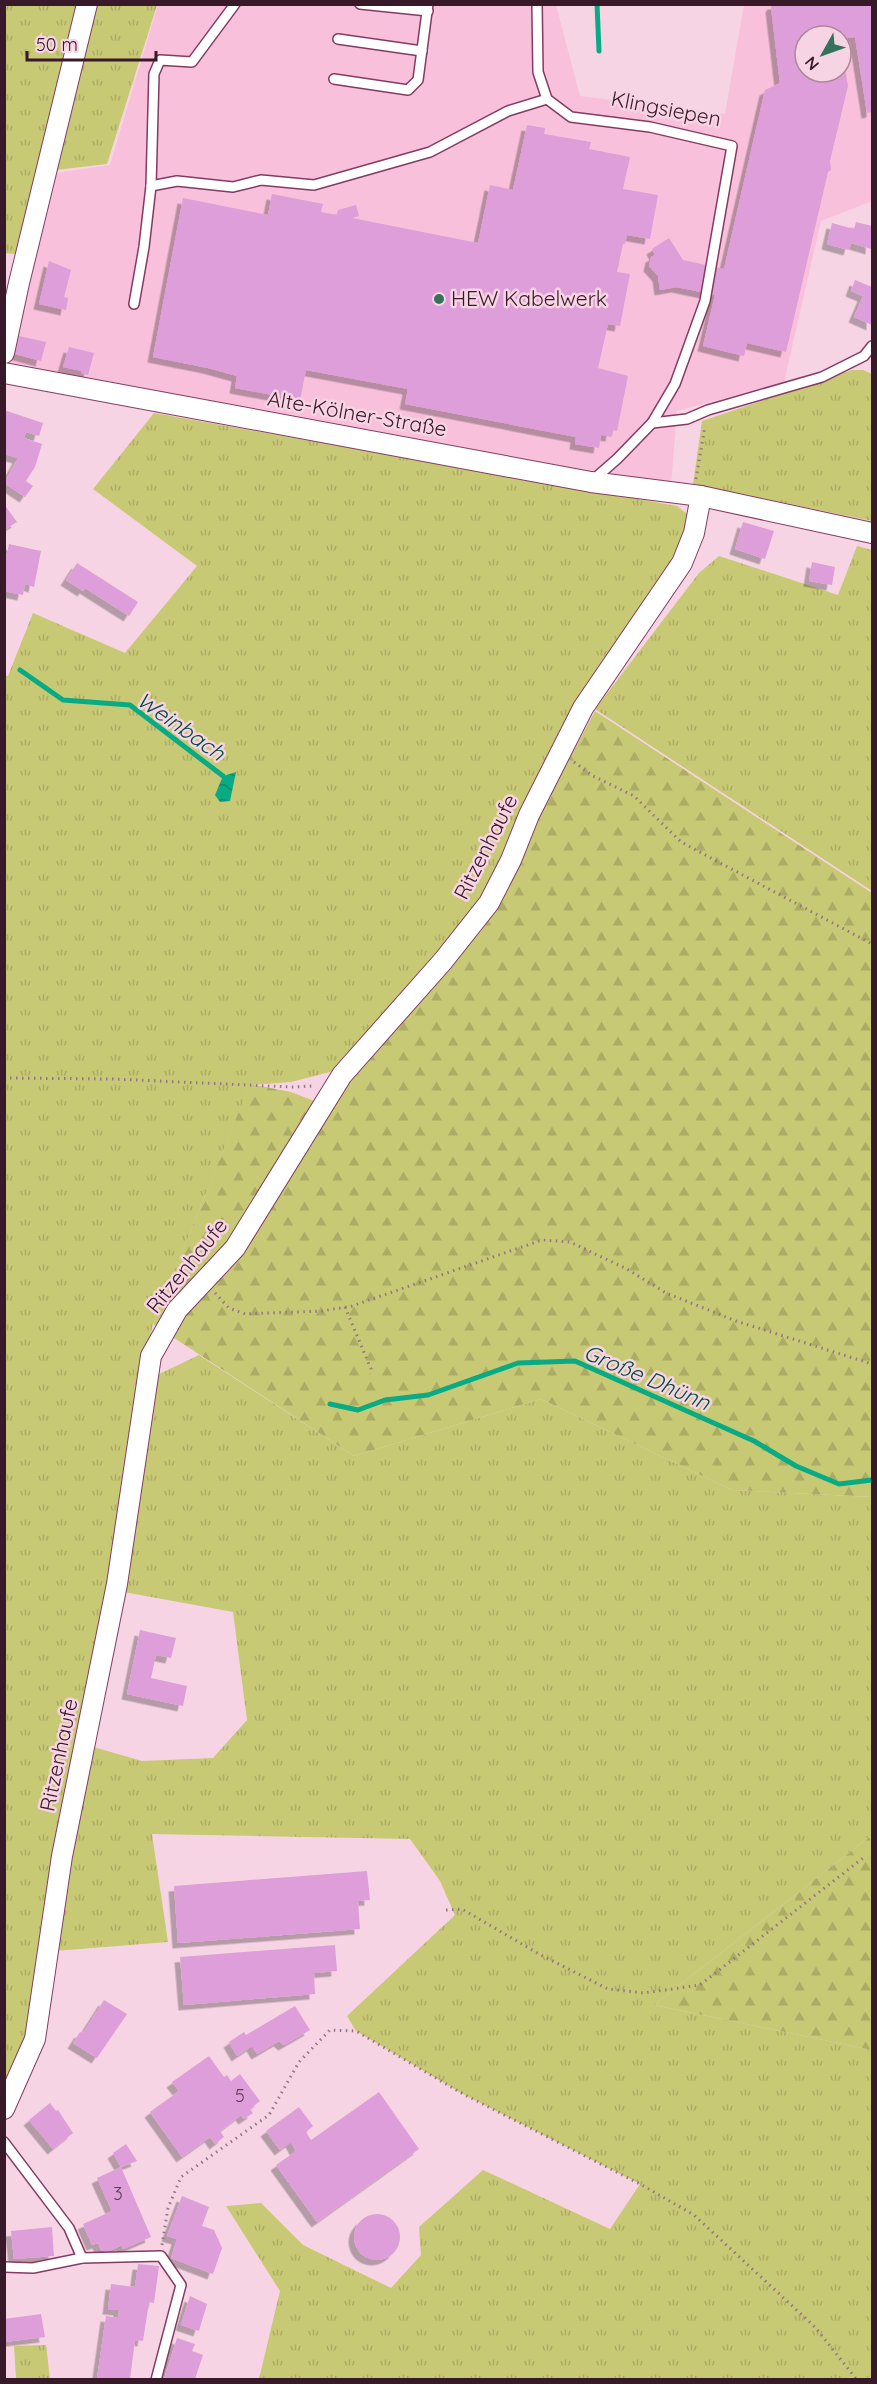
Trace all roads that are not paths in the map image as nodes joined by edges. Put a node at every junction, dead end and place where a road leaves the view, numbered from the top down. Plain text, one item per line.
1 (87, 4) edge
2 (235, 4) edge
3 (360, 4) edge
4 (537, 4) edge
5 (428, 8) edge
6 (338, 39) dead end
7 (422, 51) junction
8 (334, 79) dead end
9 (547, 99) junction
10 (151, 186) junction
11 (134, 304) dead end
12 (873, 346) edge
13 (4, 353) edge
14 (4, 373) edge
15 (652, 423) junction
16 (591, 482) junction
17 (697, 496) junction
18 (873, 533) edge
19 (4, 2109) edge
20 (4, 2142) edge
21 (82, 2258) junction
22 (4, 2267) edge
23 (156, 2379) edge

1 - 13 street
2 - 10 lane
3 - 5 lane
4 - 9 lane
5 - 7 lane
6 - 7 lane
7 - 8 lane
9 - 10 lane
9 - 15 lane, Klingsiepen
10 - 11 lane
12 - 15 lane
14 - 16 street, Alte-Kölner-Straße
15 - 16 lane, Klingsiepen
16 - 17 street, Alte-Kölner-Straße
17 - 18 street
17 - 19 street, Ritzenhaufe
20 - 21 lane
21 - 22 lane
21 - 23 lane

